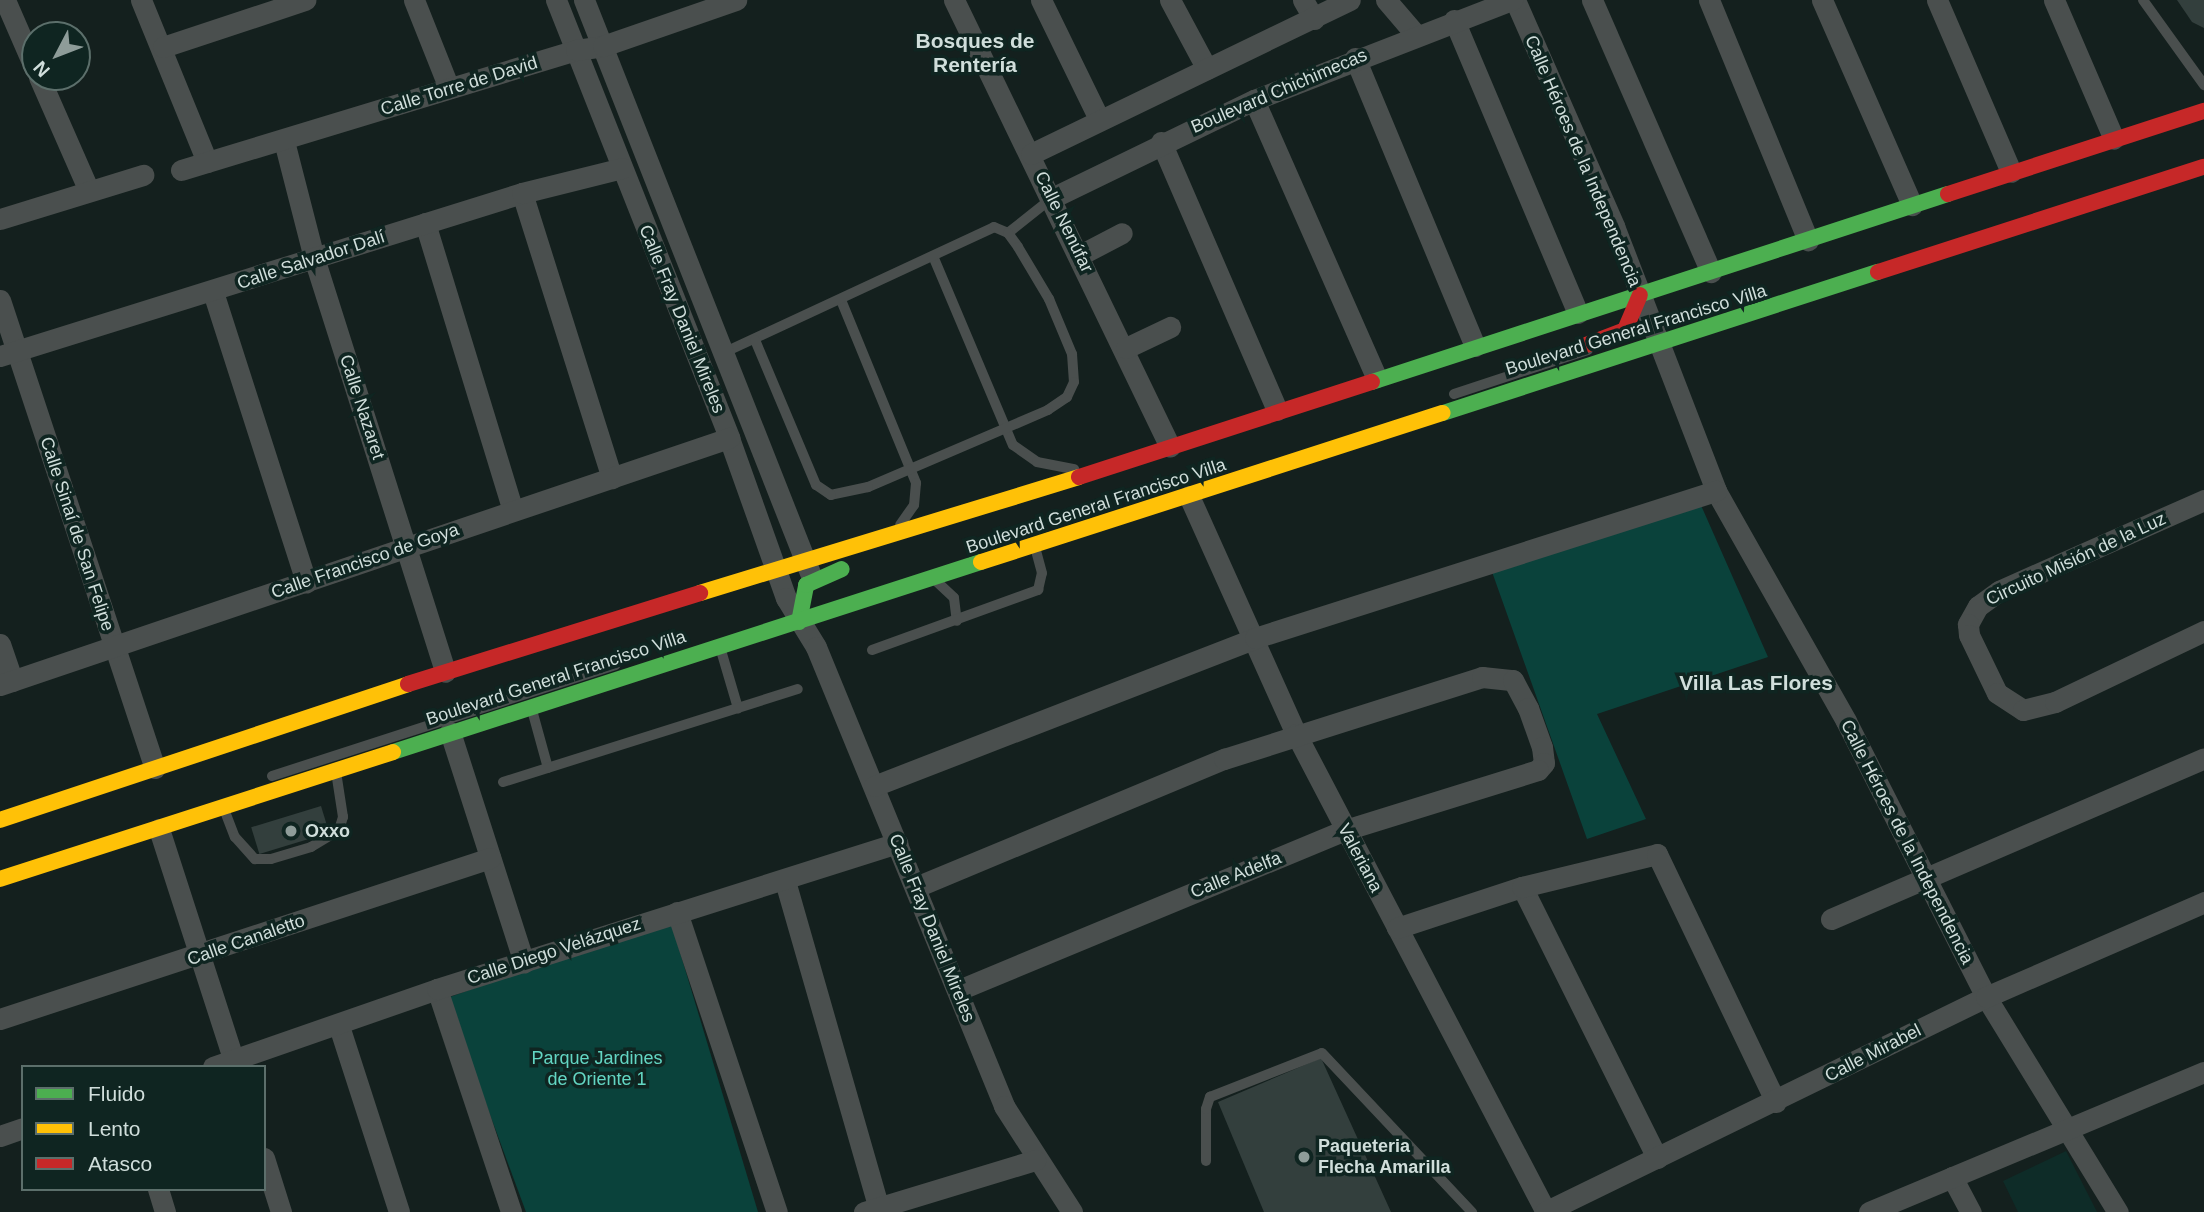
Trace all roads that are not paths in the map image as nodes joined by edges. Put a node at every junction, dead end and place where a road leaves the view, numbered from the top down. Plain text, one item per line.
1 (5, 0) edge
2 (141, 0) edge
3 (304, 0) edge
4 (414, 0) edge
5 (556, 0) edge
6 (584, 0) edge
7 (954, 0) edge
8 (1041, 0) edge
9 (1170, 0) edge
10 (1303, 0) edge
11 (1350, 0) edge
12 (1386, 0) edge
13 (1514, 0) edge
14 (1592, 0) edge
15 (1709, 0) edge
16 (1822, 0) edge
17 (1937, 0) edge
18 (2054, 0) edge
19 (2143, 0) edge
20 (732, 1) edge
21 (1314, 19) junction
22 (1454, 20) junction
23 (1416, 35) junction
24 (21, 37) edge
25 (604, 46) junction
26 (163, 47) junction
27 (576, 50) junction
28 (1355, 58) junction
29 (1207, 69) junction
30 (2204, 85) edge
31 (449, 88) junction
32 (45, 91) edge
33 (1254, 100) junction
34 (2204, 111) edge
35 (1099, 119) junction
36 (2204, 121) edge
37 (2114, 139) junction
38 (284, 141) junction
39 (1161, 142) junction
40 (1031, 154) junction
41 (2203, 158) edge
42 (207, 162) junction
43 (622, 169) junction
44 (181, 170) dead end
45 (2011, 172) junction
46 (143, 174) dead end
47 (89, 191) junction
48 (522, 193) junction
49 (1052, 198) junction
50 (1912, 205) junction
51 (0, 219) edge
52 (425, 223) junction
53 (1008, 233) junction
54 (1122, 233) dead end
55 (1808, 240) junction
56 (1080, 255) junction
57 (933, 256) junction
58 (314, 258) junction
59 (1711, 272) junction
60 (214, 292) junction
61 (0, 300) edge
62 (841, 300) junction
63 (1640, 301) junction
64 (1578, 313) junction
65 (1170, 327) dead end
66 (1654, 337) junction
67 (755, 340) junction
68 (1475, 346) junction
69 (1126, 348) junction
70 (723, 353) junction
71 (8, 354) edge
72 (1532, 366) junction
73 (1376, 377) junction
74 (1516, 387) junction
75 (1443, 398) dead end
76 (1418, 407) dead end
77 (1277, 410) junction
78 (1003, 427) junction
79 (729, 438) junction
80 (1170, 447) junction
81 (911, 468) junction
82 (1095, 472) junction
83 (612, 478) junction
84 (1716, 491) junction
85 (1189, 496) junction
86 (1008, 498) junction
87 (2204, 500) edge
88 (512, 508) junction
89 (994, 512) junction
90 (895, 533) junction
91 (1035, 546) junction
92 (406, 547) junction
93 (810, 572) junction
94 (933, 579) junction
95 (777, 580) junction
96 (306, 582) junction
97 (744, 594) dead end
98 (805, 618) junction
99 (957, 621) junction
100 (2204, 631) edge
101 (1255, 638) junction
102 (0, 644) edge
103 (114, 646) junction
104 (720, 646) junction
105 (665, 650) dead end
106 (872, 650) dead end
107 (626, 662) dead end
108 (445, 671) junction
109 (6, 683) edge
110 (798, 689) dead end
111 (531, 706) junction
112 (738, 708) junction
113 (450, 732) junction
114 (1296, 734) junction
115 (2204, 758) edge
116 (155, 768) junction
117 (548, 768) junction
118 (335, 769) junction
119 (261, 779) dead end
120 (503, 782) dead end
121 (874, 786) junction
122 (237, 788) dead end
123 (224, 807) junction
124 (0, 820) edge
125 (159, 829) junction
126 (1345, 830) junction
127 (0, 831) edge
128 (897, 842) junction
129 (490, 858) junction
130 (0, 866) edge
131 (1927, 876) junction
132 (0, 880) edge
133 (785, 881) junction
134 (916, 887) junction
135 (1522, 887) junction
136 (2204, 902) edge
137 (677, 912) junction
138 (1831, 919) dead end
139 (1397, 928) junction
140 (200, 956) junction
141 (524, 961) junction
142 (437, 989) junction
143 (958, 990) junction
144 (1986, 997) junction
145 (0, 1019) edge
146 (339, 1026) junction
147 (227, 1065) edge
148 (2204, 1073) edge
149 (1776, 1102) junction
150 (21, 1129) edge
151 (2068, 1130) junction
152 (0, 1136) edge
153 (1657, 1158) junction
154 (1035, 1160) junction
155 (1206, 1161) dead end
156 (266, 1163) edge
157 (1952, 1177) junction
158 (159, 1191) edge
159 (874, 1210) edge
160 (165, 1212) edge
161 (281, 1212) edge
162 (399, 1212) edge
163 (512, 1212) edge
164 (777, 1212) edge
165 (1072, 1212) edge
166 (1472, 1212) edge
167 (1545, 1212) edge
168 (1869, 1212) edge
169 (1971, 1212) edge
170 (2118, 1212) edge

1 - 24 street
2 - 26 street
3 - 26 street
4 - 31 street
5 - 27 street, Calle Fray Daniel Mireles
6 - 25 street, Calle Fray Daniel Mireles
7 - 40 street, Calle Nenúfar
8 - 35 street
9 - 29 street
10 - 21 street
11 - 21 street
12 - 23 street
13 - 22 street, Boulevard Chichimecas
13 - 63 street, Calle Héroes de la Independencia
14 - 59 street
15 - 55 street
16 - 50 street
17 - 45 street
18 - 37 street
19 - 30 lane
20 - 25 street, Calle Torre de David
21 - 29 street
22 - 23 street, Boulevard Chichimecas
22 - 64 street
23 - 28 street, Boulevard Chichimecas
25 - 27 street, Calle Torre de David
25 - 70 street, Calle Fray Daniel Mireles
26 - 42 street
27 - 31 street, Calle Torre de David
27 - 43 street, Calle Fray Daniel Mireles
28 - 33 street, Boulevard Chichimecas
28 - 68 street
29 - 35 street
31 - 38 street, Calle Torre de David
32 - 47 street
33 - 39 street, Boulevard Chichimecas
33 - 73 street
34 - 37 main road, Boulevard General Francisco Villa
35 - 40 street
36 - 63 lane
37 - 45 main road, Boulevard General Francisco Villa
38 - 42 street, Calle Torre de David
38 - 58 street, Calle Nazaret
39 - 49 street, Boulevard Chichimecas
39 - 77 street
40 - 49 street, Calle Nenúfar
41 - 66 lane
41 - 66 main road, Boulevard General Francisco Villa
42 - 44 street, Calle Torre de David
43 - 48 street, Calle Salvador Dalí
43 - 79 street, Calle Fray Daniel Mireles
45 - 50 main road, Boulevard General Francisco Villa
46 - 47 street
47 - 51 street
48 - 52 street, Calle Salvador Dalí
48 - 83 street
49 - 53 lane
49 - 56 street, Calle Nenúfar
50 - 55 main road, Boulevard General Francisco Villa
52 - 58 street, Calle Salvador Dalí
52 - 88 street
53 - 57 lane
53 - 78 lane
54 - 56 street
55 - 59 main road, Boulevard General Francisco Villa
56 - 69 street, Calle Nenúfar
57 - 62 lane
57 - 78 lane
58 - 60 street, Calle Salvador Dalí
58 - 92 street, Calle Nazaret
59 - 63 main road, Boulevard General Francisco Villa
60 - 71 street, Calle Salvador Dalí
60 - 96 street
61 - 71 street, Calle Sinaí de San Felipe
62 - 67 lane
62 - 81 lane
63 - 64 main road, Boulevard General Francisco Villa
63 - 66 street, Calle Héroes de la Independencia
63 - 72 main road
63 - 89 lane
64 - 68 main road, Boulevard General Francisco Villa
65 - 69 street
66 - 72 lane
66 - 74 main road, Boulevard General Francisco Villa
66 - 84 street, Calle Héroes de la Independencia
67 - 70 lane
67 - 81 lane
68 - 73 main road, Boulevard General Francisco Villa
69 - 80 street, Calle Nenúfar
70 - 93 street, Calle Fray Daniel Mireles
71 - 103 street, Calle Sinaí de San Felipe
72 - 74 main road
72 - 75 lane
73 - 77 main road, Boulevard General Francisco Villa
74 - 85 main road, Boulevard General Francisco Villa
76 - 98 lane
77 - 80 main road, Boulevard General Francisco Villa
78 - 81 lane
78 - 82 lane
79 - 83 street, Calle Francisco de Goya
79 - 95 street, Calle Fray Daniel Mireles
80 - 82 main road, Boulevard General Francisco Villa
81 - 90 lane
82 - 86 main road, Boulevard General Francisco Villa
83 - 88 street, Calle Francisco de Goya
84 - 101 street
84 - 131 street, Calle Héroes de la Independencia
85 - 91 main road, Boulevard General Francisco Villa
85 - 101 street, Valeriana
86 - 89 main road
86 - 90 main road, Boulevard General Francisco Villa
87 - 100 street, Circuito Misión de la Luz
88 - 92 street, Calle Francisco de Goya
89 - 93 lane
89 - 93 main road
90 - 93 main road, Boulevard General Francisco Villa
91 - 94 main road, Boulevard General Francisco Villa
91 - 99 lane
92 - 96 street, Calle Francisco de Goya
92 - 108 street, Calle Nazaret
93 - 95 main road, Boulevard General Francisco Villa
93 - 98 street, Calle Fray Daniel Mireles
94 - 98 main road, Boulevard General Francisco Villa
94 - 99 lane
95 - 98 street, Calle Fray Daniel Mireles
95 - 108 main road, Boulevard General Francisco Villa
96 - 103 street, Calle Francisco de Goya
97 - 127 lane
98 - 104 main road, Boulevard General Francisco Villa
98 - 105 lane
98 - 121 street, Calle Fray Daniel Mireles
99 - 106 lane
101 - 114 street, Valeriana
101 - 121 street
102 - 109 street
103 - 109 street, Calle Francisco de Goya
103 - 116 street, Calle Sinaí de San Felipe
104 - 111 main road, Boulevard General Francisco Villa
104 - 112 lane
107 - 119 lane
108 - 116 main road, Boulevard General Francisco Villa
110 - 112 lane
111 - 113 main road, Boulevard General Francisco Villa
111 - 117 lane
112 - 117 lane
113 - 118 main road, Boulevard General Francisco Villa
113 - 129 street
114 - 126 street, Valeriana
114 - 126 street, Calle Adelfa
114 - 134 street
115 - 131 street
116 - 124 main road, Boulevard General Francisco Villa
117 - 120 lane
118 - 123 main road, Boulevard General Francisco Villa
118 - 123 lane
121 - 128 street, Calle Fray Daniel Mireles
122 - 130 lane
123 - 125 main road, Boulevard General Francisco Villa
125 - 132 main road, Boulevard General Francisco Villa
125 - 140 street
126 - 139 street, Valeriana
126 - 143 street, Calle Adelfa
128 - 133 street, Calle Diego Velázquez
128 - 134 street, Calle Fray Daniel Mireles
129 - 140 street, Calle Canaletto
129 - 141 street
131 - 138 street
131 - 144 street, Calle Héroes de la Independencia
133 - 137 street, Calle Diego Velázquez
133 - 159 street
134 - 143 street, Calle Fray Daniel Mireles
135 - 139 street
135 - 149 street
135 - 153 street
136 - 144 street, Calle Mirabel
137 - 141 street, Calle Diego Velázquez
137 - 164 street
139 - 167 street, Valeriana
140 - 145 street, Calle Canaletto
140 - 147 street
141 - 142 street, Calle Diego Velázquez
142 - 146 street, Calle Diego Velázquez
142 - 163 street
143 - 154 street, Calle Fray Daniel Mireles
144 - 149 street, Calle Mirabel
144 - 151 street, Calle Héroes de la Independencia
146 - 147 street, Calle Diego Velázquez
146 - 162 street
148 - 151 street
149 - 153 street, Calle Mirabel
150 - 152 street
151 - 157 street
151 - 170 street, Calle Héroes de la Independencia
153 - 167 street, Calle Mirabel
154 - 159 street
154 - 165 street, Calle Fray Daniel Mireles
155 - 166 lane
156 - 161 street
157 - 168 street
157 - 169 street
158 - 160 street

